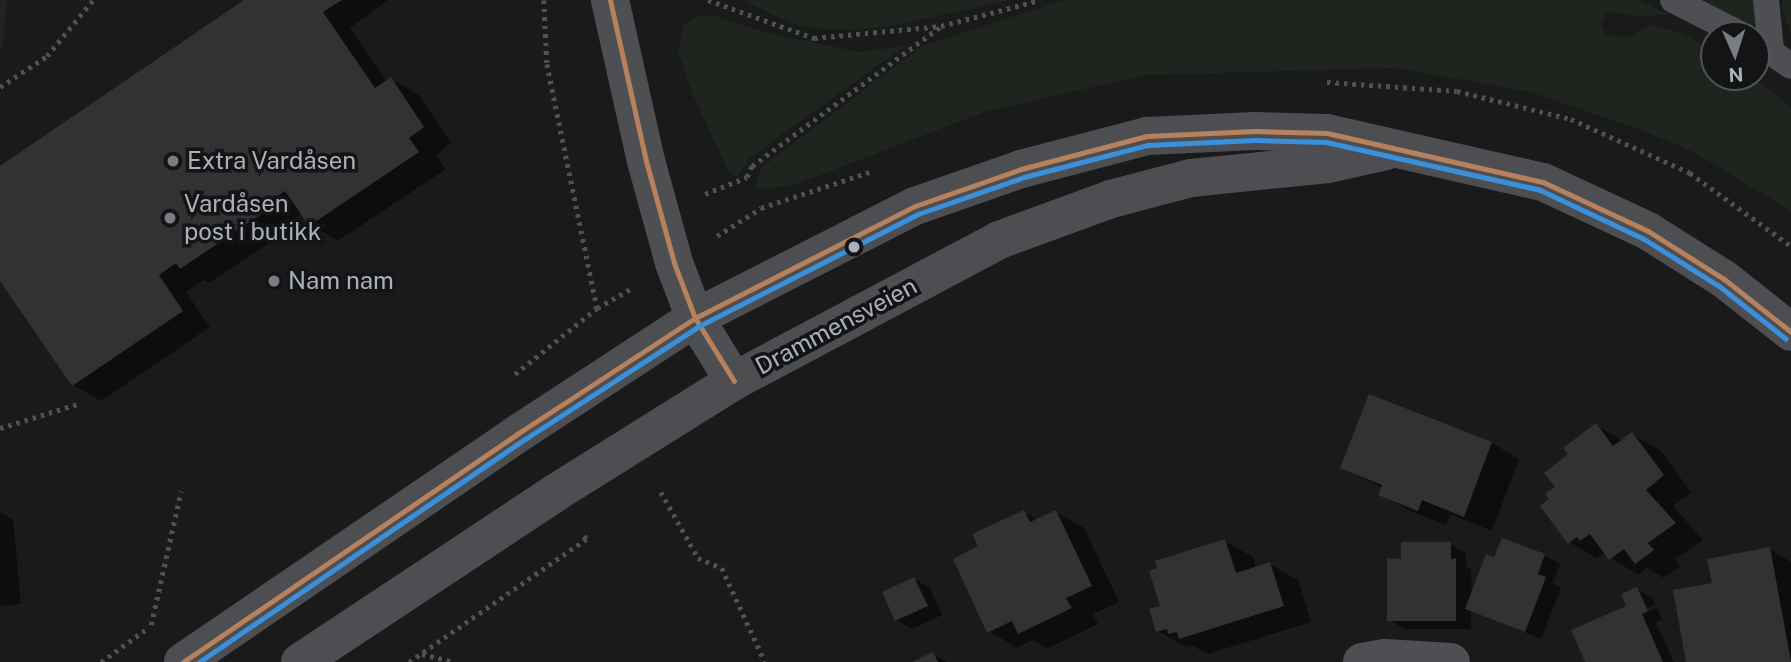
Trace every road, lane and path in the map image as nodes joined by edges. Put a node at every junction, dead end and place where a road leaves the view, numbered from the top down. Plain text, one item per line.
1 (93, 0) edge
2 (544, 0) edge
3 (610, 0) edge
4 (708, 0) edge
5 (1040, 0) edge
6 (1673, 0) edge
7 (1766, 0) edge
8 (1714, 21) edge
9 (941, 26) junction
10 (1773, 53) edge
11 (0, 87) edge
12 (1392, 149) junction
13 (659, 213) junction
14 (597, 308) dead end
15 (695, 318) junction
16 (1791, 332) edge
17 (734, 380) junction
18 (81, 403) dead end
19 (0, 428) edge
20 (181, 491) dead end
21 (661, 492) dead end
22 (586, 539) dead end
23 (151, 626) dead end
24 (421, 653) junction
25 (183, 662) edge
26 (300, 662) edge
27 (409, 662) edge
28 (454, 662) edge
29 (765, 662) edge
30 (1362, 662) edge
31 (1451, 662) edge

1 - 11 path
2 - 14 path
3 - 13 street
4 - 9 path
5 - 9 path
6 - 8 lane
7 - 10 lane
9 - 13 path
12 - 15 main road, Drammensveien
12 - 16 main road, Drammensveien
12 - 17 main road, Drammensveien
13 - 15 street
15 - 17 street
15 - 25 main road, Drammensveien
17 - 26 main road, Drammensveien
18 - 19 path
20 - 23 path
21 - 29 path
22 - 24 path
24 - 27 path
24 - 28 path
30 - 31 street

